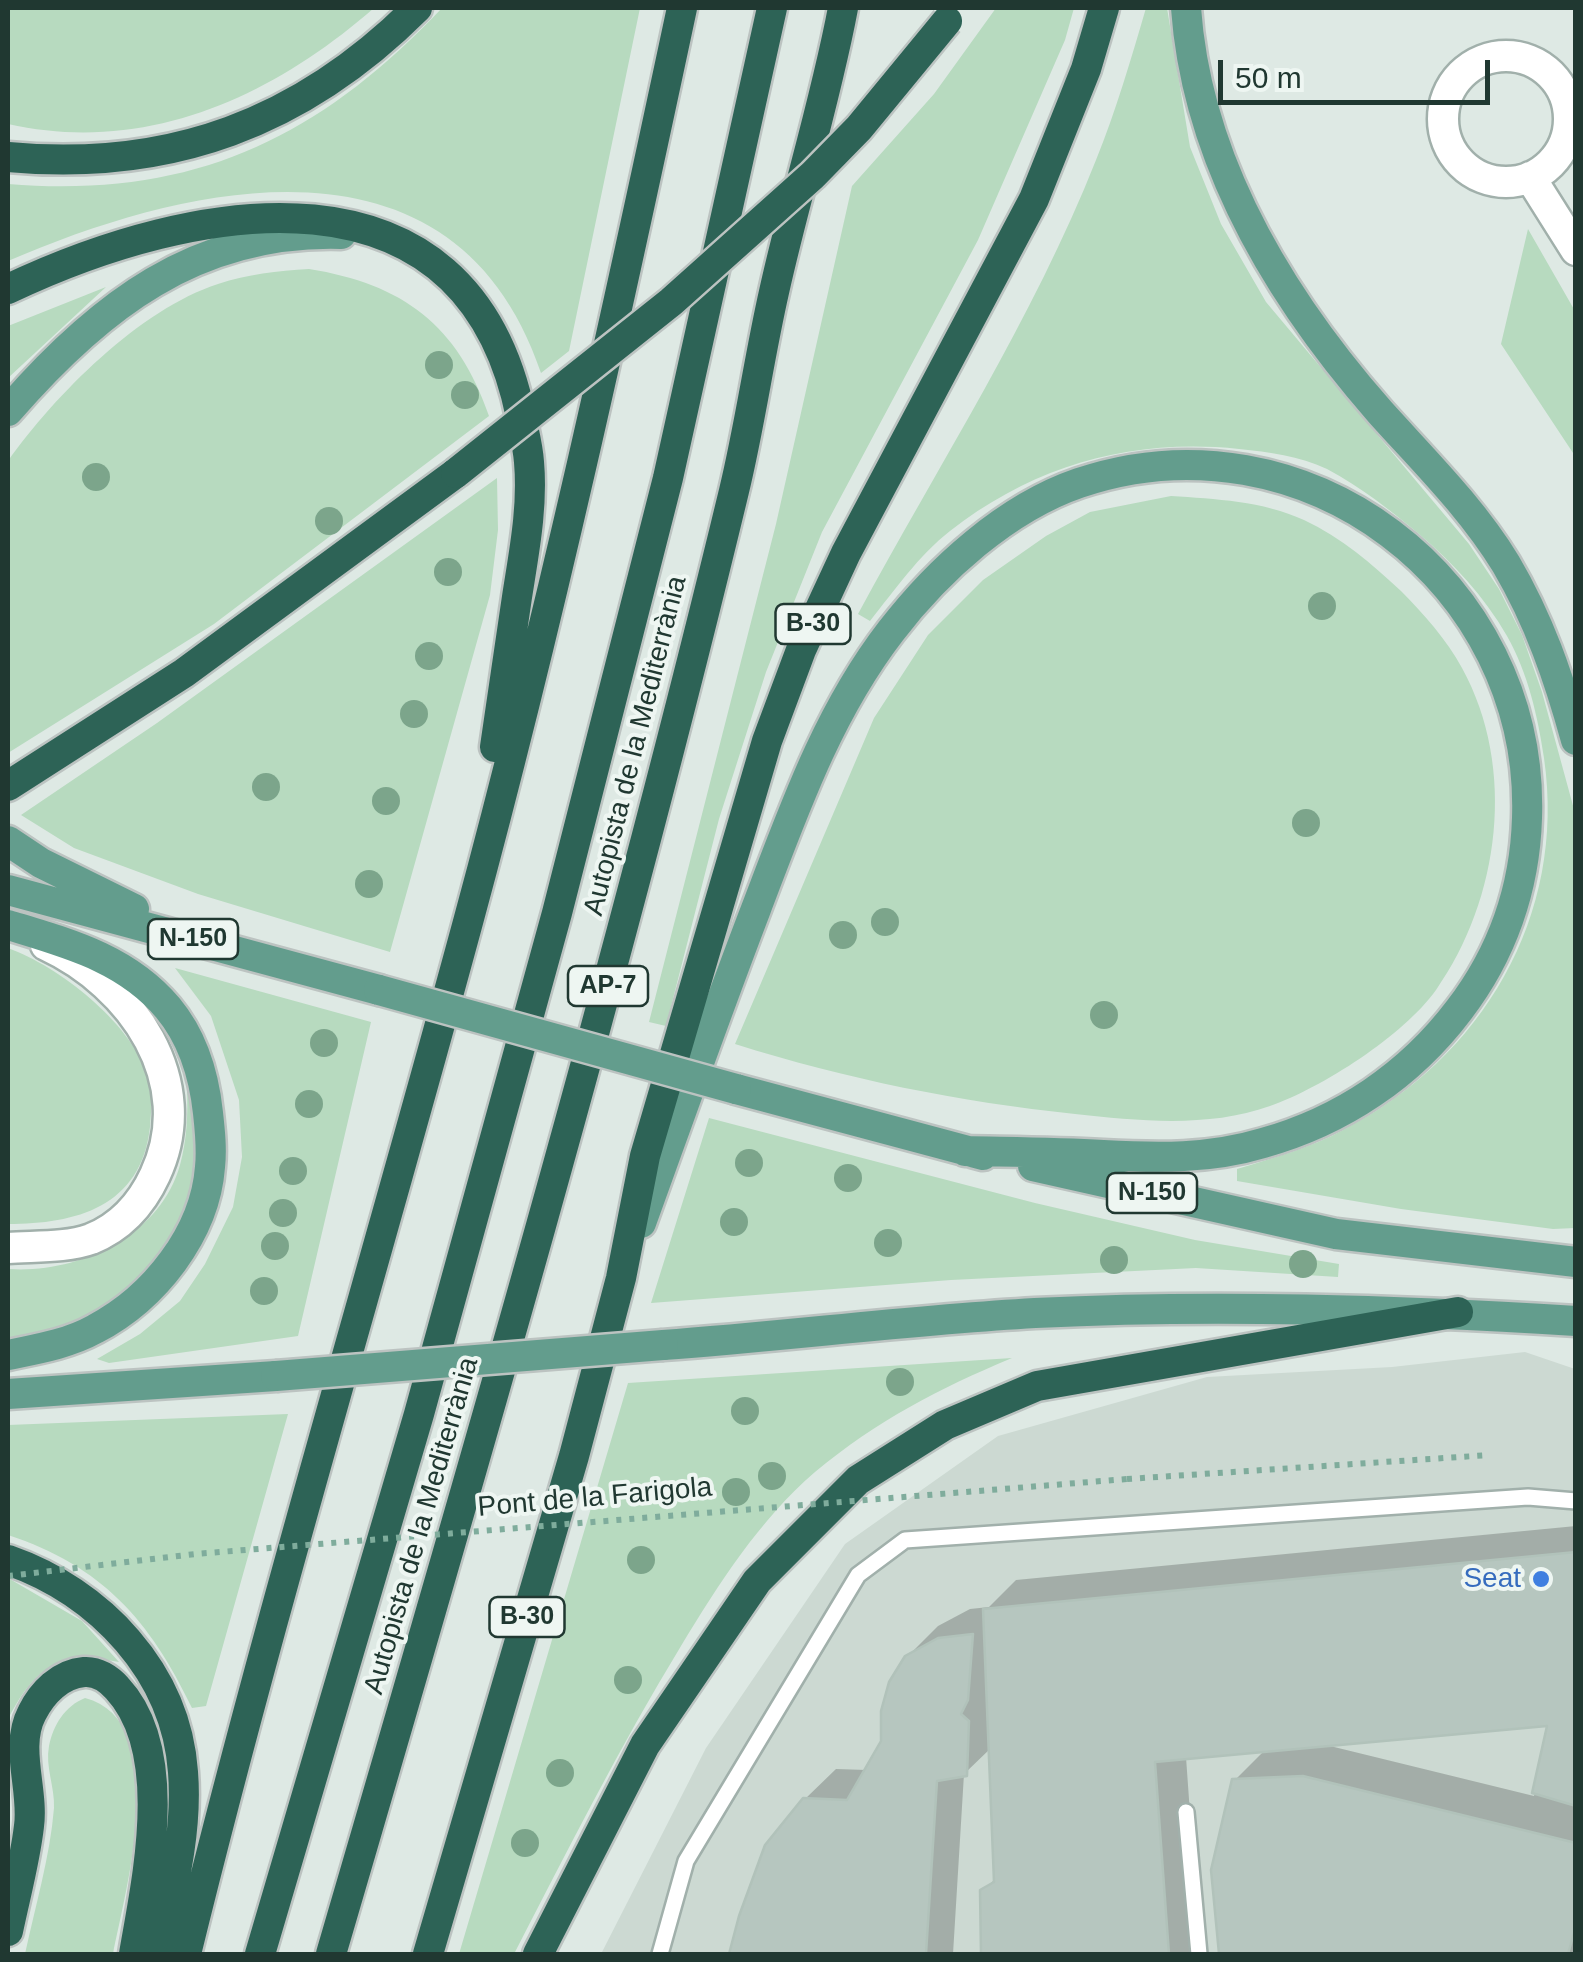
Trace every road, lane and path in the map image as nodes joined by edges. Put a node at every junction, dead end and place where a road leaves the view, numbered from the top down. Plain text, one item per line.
1 (417, 8) edge
2 (682, 8) edge
3 (772, 8) edge
4 (844, 8) edge
5 (1104, 8) edge
6 (1186, 8) edge
7 (951, 14) edge
8 (1576, 58) edge
9 (1544, 68) junction
10 (1572, 115) edge
11 (8, 157) edge
12 (1530, 178) junction
13 (408, 247) junction
14 (1576, 250) edge
15 (8, 288) edge
16 (8, 410) edge
17 (1576, 740) edge
18 (18, 779) edge
19 (8, 840) edge
20 (8, 890) edge
21 (470, 918) junction
22 (8, 926) edge
23 (200, 940) junction
24 (965, 1150) junction
25 (8, 1248) edge
26 (1576, 1262) edge
27 (621, 1278) junction
28 (1458, 1312) junction
29 (1576, 1321) edge
30 (8, 1355) edge
31 (8, 1394) edge
32 (1490, 1454) dead end
33 (1576, 1501) edge
34 (8, 1560) edge
35 (8, 1576) edge
36 (1186, 1812) dead end
37 (8, 1931) edge
38 (134, 1954) edge
39 (158, 1954) edge
40 (186, 1954) edge
41 (260, 1954) edge
42 (331, 1954) edge
43 (428, 1954) edge
44 (538, 1954) edge
45 (660, 1954) edge
46 (1199, 1954) edge

1 - 11 highway
2 - 21 highway
3 - 41 highway, Autopista de la Mediterrània / AP-7
4 - 42 highway, Autopista de la Mediterrània / AP-7
5 - 27 highway, B-30
6 - 17 main road
7 - 18 highway, bridge
8 - 9 street
9 - 10 street
9 - 12 street
10 - 12 street
12 - 14 street
13 - 15 highway
13 - 16 main road
13 - 21 highway
19 - 23 main road
20 - 23 main road, N-150
21 - 40 highway
22 - 25 street
22 - 30 main road
23 - 24 main road, N-150, bridge
24 - 26 main road, N-150
24 - 27 main road
27 - 43 highway, B-30
28 - 29 main road
28 - 31 main road, bridge
28 - 44 highway
32 - 35 path, Pont de la Farigola, bridge
33 - 45 lane
34 - 39 highway
36 - 46 lane
37 - 38 highway

